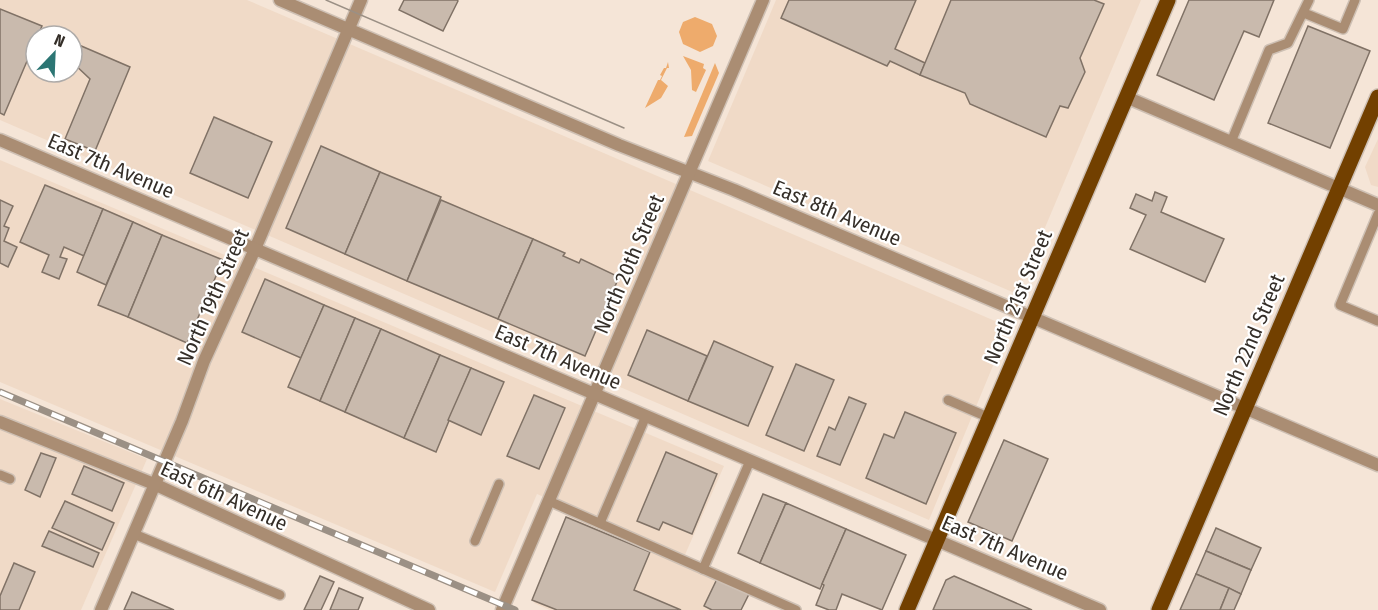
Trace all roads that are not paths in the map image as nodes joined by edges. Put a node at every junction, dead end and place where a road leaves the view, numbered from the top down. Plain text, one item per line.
1 (280, 0) edge
2 (361, 0) edge
3 (763, 0) edge
4 (1168, 0) edge
5 (1310, 0) edge
6 (1355, 0) edge
7 (1304, 13) junction
8 (349, 30) junction
9 (1126, 97) junction
10 (1378, 98) edge
11 (0, 140) edge
12 (1231, 142) junction
13 (690, 172) junction
14 (1339, 188) junction
15 (1378, 205) edge
16 (1378, 214) edge
17 (255, 249) junction
18 (1032, 317) junction
19 (1378, 321) edge
20 (595, 394) junction
21 (948, 400) dead end
22 (1245, 408) junction
23 (646, 416) junction
24 (990, 418) junction
25 (0, 422) edge
26 (750, 461) junction
27 (1378, 465) edge
28 (0, 475) edge
29 (10, 479) dead end
30 (154, 484) junction
31 (499, 484) dead end
32 (549, 501) junction
33 (600, 524) junction
34 (134, 534) junction
35 (937, 540) junction
36 (476, 541) dead end
37 (703, 569) junction
38 (280, 595) dead end
39 (101, 610) edge
40 (429, 610) edge
41 (502, 610) edge
42 (796, 610) edge
43 (908, 610) edge
44 (1100, 610) edge
45 (1159, 610) edge

1 - 8 street, East 8th Avenue
2 - 8 street, North 19th Street
3 - 13 street, North 20th Street
4 - 9 main road, North 21st Street
5 - 7 lane
6 - 7 lane
7 - 12 lane
8 - 13 street, East 8th Avenue
8 - 17 street, North 19th Street
9 - 12 street
9 - 18 main road, North 21st Street
10 - 14 main road, North 22nd Street
11 - 17 street, East 7th Avenue
12 - 14 street
13 - 18 street, East 8th Avenue
13 - 20 street, North 20th Street
14 - 15 street
14 - 22 main road, North 22nd Street
16 - 19 lane
17 - 20 street, East 7th Avenue
17 - 30 street, North 19th Street
18 - 22 street, East 8th Avenue
18 - 24 main road, North 21st Street
20 - 23 street, East 7th Avenue
20 - 32 street, North 20th Street
21 - 24 lane
22 - 27 street, East 8th Avenue
22 - 45 main road, North 22nd Street
23 - 26 street, East 7th Avenue
23 - 33 lane
24 - 35 main road, North 21st Street
25 - 30 street, East 6th Avenue
26 - 35 street, East 7th Avenue
26 - 37 lane
28 - 29 lane
30 - 34 street, North 19th Street
30 - 40 street, East 6th Avenue
31 - 36 lane
32 - 33 lane
32 - 41 street, North 20th Street
33 - 37 lane
34 - 38 lane
34 - 39 street, North 19th Street
35 - 43 main road, North 21st Street
35 - 44 street, East 7th Avenue
37 - 42 lane

